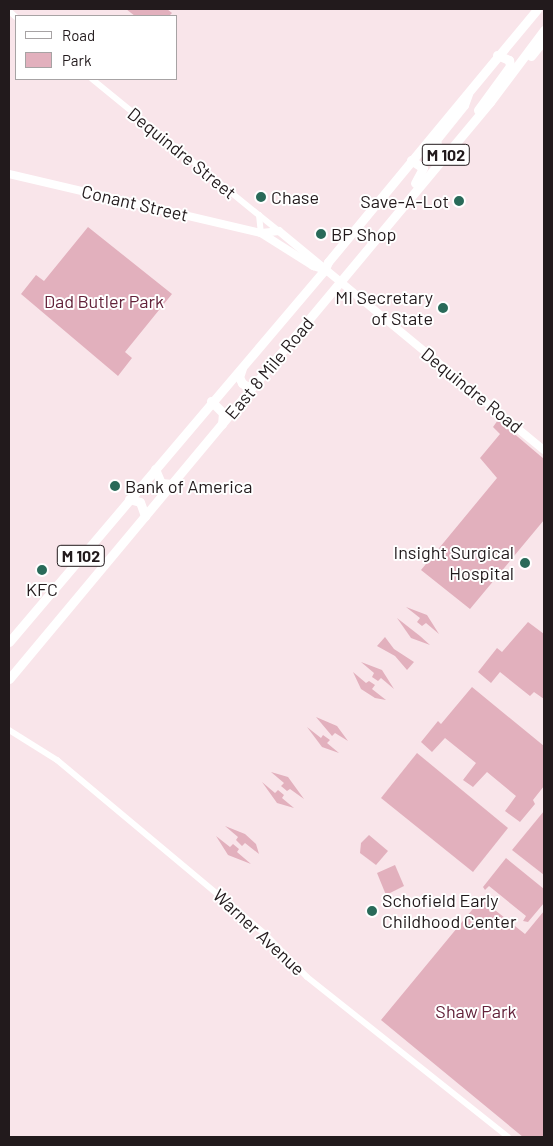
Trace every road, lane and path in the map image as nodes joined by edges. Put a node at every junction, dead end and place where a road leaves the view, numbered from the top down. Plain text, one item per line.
1 (537, 9) edge
2 (529, 13) edge
3 (544, 30) edge
4 (544, 40) edge
5 (497, 55) junction
6 (511, 75) junction
7 (93, 80) edge
8 (471, 87) junction
9 (475, 120) junction
10 (448, 152) junction
11 (411, 160) junction
12 (9, 174) edge
13 (259, 215) junction
14 (279, 231) junction
15 (261, 233) junction
16 (328, 272) junction
17 (348, 273) junction
18 (340, 282) junction
19 (254, 350) junction
20 (263, 375) junction
21 (211, 401) junction
22 (222, 424) junction
23 (544, 450) edge
24 (154, 469) junction
25 (172, 484) junction
26 (130, 499) junction
27 (145, 516) junction
28 (9, 642) edge
29 (9, 679) edge
30 (9, 730) edge
31 (508, 1137) edge

1 - 2 highway, East 8 Mile Road / M 102
2 - 5 highway, East 8 Mile Road / M 102
3 - 6 highway, East 8 Mile Road / M 102
4 - 6 highway
5 - 8 highway, East 8 Mile Road / M 102
5 - 9 highway
6 - 9 highway, East 8 Mile Road / M 102
7 - 13 street, Dequindre Street
8 - 10 highway
8 - 11 highway, East 8 Mile Road / M 102
9 - 10 highway, East 8 Mile Road / M 102
10 - 17 highway, East 8 Mile Road / M 102
11 - 16 highway, East 8 Mile Road / M 102
11 - 17 highway
12 - 15 main road, Conant Street
13 - 14 street, Dequindre Street
13 - 15 street
14 - 15 main road, Conant Street
14 - 16 main road
15 - 16 main road, Conant Street
16 - 18 main road, Dequindre Road
16 - 19 highway, East 8 Mile Road / M 102
17 - 18 highway, East 8 Mile Road / M 102
18 - 20 highway, East 8 Mile Road / M 102
18 - 23 main road, Dequindre Road
19 - 20 highway
19 - 21 highway, East 8 Mile Road / M 102
20 - 22 highway, East 8 Mile Road / M 102
21 - 22 highway
21 - 24 highway, East 8 Mile Road / M 102
22 - 25 highway, East 8 Mile Road / M 102
24 - 25 highway
24 - 26 highway, East 8 Mile Road / M 102
25 - 27 highway, East 8 Mile Road / M 102
26 - 27 highway
26 - 28 highway, East 8 Mile Road / M 102
27 - 29 highway, East 8 Mile Road / M 102
30 - 31 street, Warner Avenue

